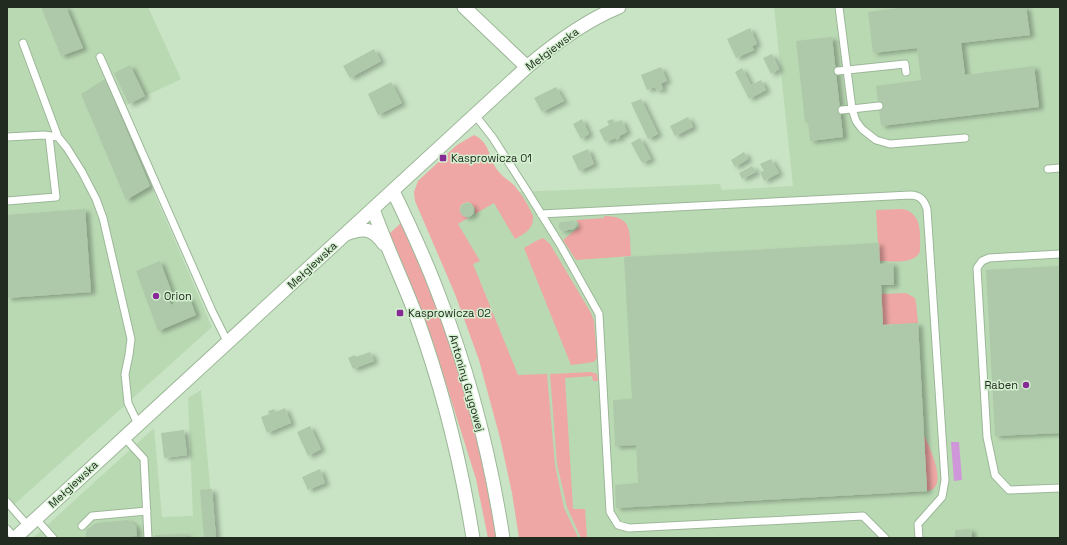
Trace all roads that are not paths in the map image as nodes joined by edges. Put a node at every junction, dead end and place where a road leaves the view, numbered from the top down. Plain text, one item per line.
1 (464, 7) edge
2 (619, 7) edge
3 (839, 7) edge
4 (23, 43) dead end
5 (100, 57) dead end
6 (527, 68) junction
7 (847, 70) junction
8 (838, 72) dead end
9 (906, 72) dead end
10 (879, 106) dead end
11 (852, 109) junction
12 (842, 110) dead end
13 (474, 116) junction
14 (50, 136) junction
15 (7, 137) edge
16 (58, 137) junction
17 (965, 138) dead end
18 (1060, 168) edge
19 (1048, 169) dead end
20 (393, 191) junction
21 (7, 201) edge
22 (373, 209) junction
23 (541, 214) junction
24 (344, 235) junction
25 (388, 249) junction
26 (1060, 254) edge
27 (228, 343) junction
28 (138, 424) junction
29 (124, 437) junction
30 (1060, 488) edge
31 (7, 502) edge
32 (146, 512) junction
33 (32, 522) junction
34 (82, 526) dead end
35 (7, 529) edge
36 (15, 538) edge
37 (53, 538) edge
38 (148, 538) edge
39 (474, 538) edge
40 (503, 538) edge
41 (885, 538) edge
42 (919, 538) edge

1 - 6 street
2 - 6 street, Mełgiewska
3 - 7 lane
4 - 16 lane
5 - 27 lane
6 - 13 street, Mełgiewska
7 - 8 lane
7 - 9 lane
7 - 11 lane
10 - 11 lane
11 - 12 lane
11 - 17 lane
13 - 20 street, Mełgiewska
13 - 23 lane
14 - 15 lane
14 - 16 lane
14 - 21 lane
16 - 28 lane
18 - 19 lane
20 - 22 street, Mełgiewska
20 - 40 street, Antoniny Grygowej
22 - 24 street, Mełgiewska
22 - 25 street
23 - 41 lane
23 - 42 lane
24 - 25 street
24 - 27 street, Mełgiewska
25 - 39 street
26 - 30 lane
27 - 28 street, Mełgiewska
28 - 29 street, Mełgiewska
29 - 32 lane
29 - 33 street, Mełgiewska
31 - 33 lane
32 - 34 lane
32 - 38 lane
33 - 36 street, Mełgiewska
33 - 37 lane
35 - 36 lane

